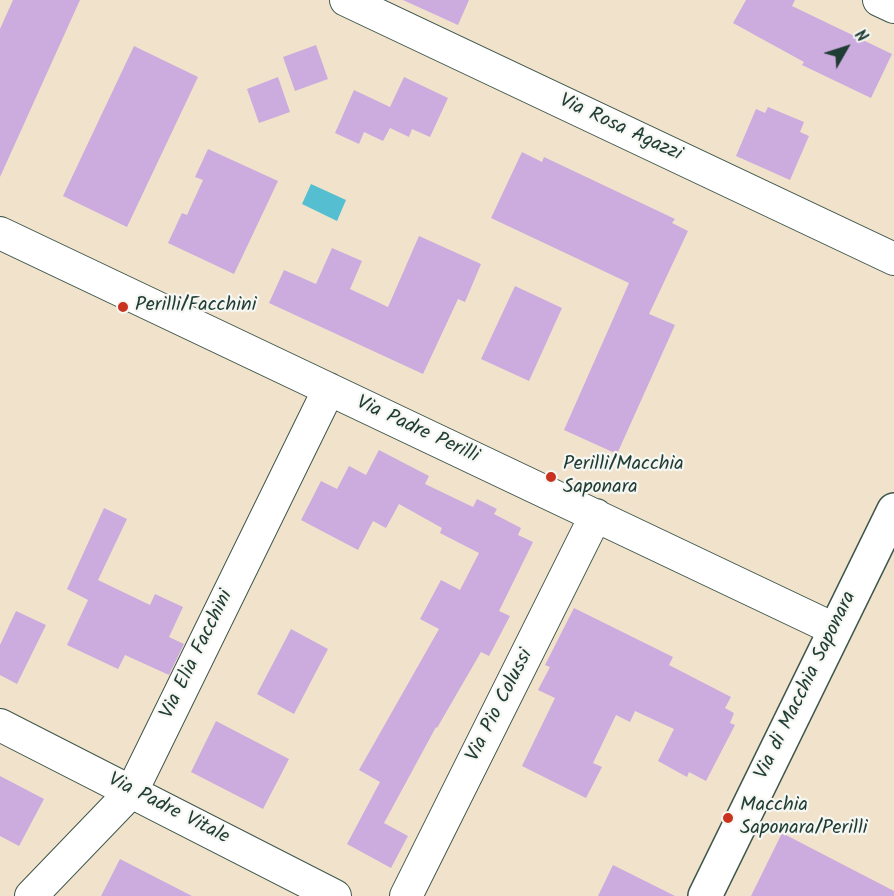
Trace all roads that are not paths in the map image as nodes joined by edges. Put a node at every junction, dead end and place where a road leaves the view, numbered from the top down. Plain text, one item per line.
1 (346, 0) edge
2 (879, 0) edge
3 (894, 7) edge
4 (389, 9) edge
5 (0, 233) edge
6 (894, 259) edge
7 (329, 389) junction
8 (894, 510) edge
9 (596, 515) junction
10 (834, 629) junction
11 (0, 725) edge
12 (132, 791) junction
13 (31, 896) edge
14 (335, 896) edge
15 (406, 896) edge
16 (705, 896) edge

1 - 4 street, Via Rosa Agazzi
2 - 3 street
4 - 6 street, Via Rosa Agazzi
5 - 7 street, Via Padre Perilli
7 - 9 street, Via Padre Perilli
7 - 12 street, Via Elia Facchini
8 - 10 street, Via di Macchia Saponara
9 - 10 street, Via Padre Perilli
9 - 15 street, Via Pio Colussi
10 - 16 street, Via di Macchia Saponara
11 - 12 street, Via Padre Vitale
12 - 13 street, Via Elia Facchini
12 - 14 street, Via Padre Vitale

